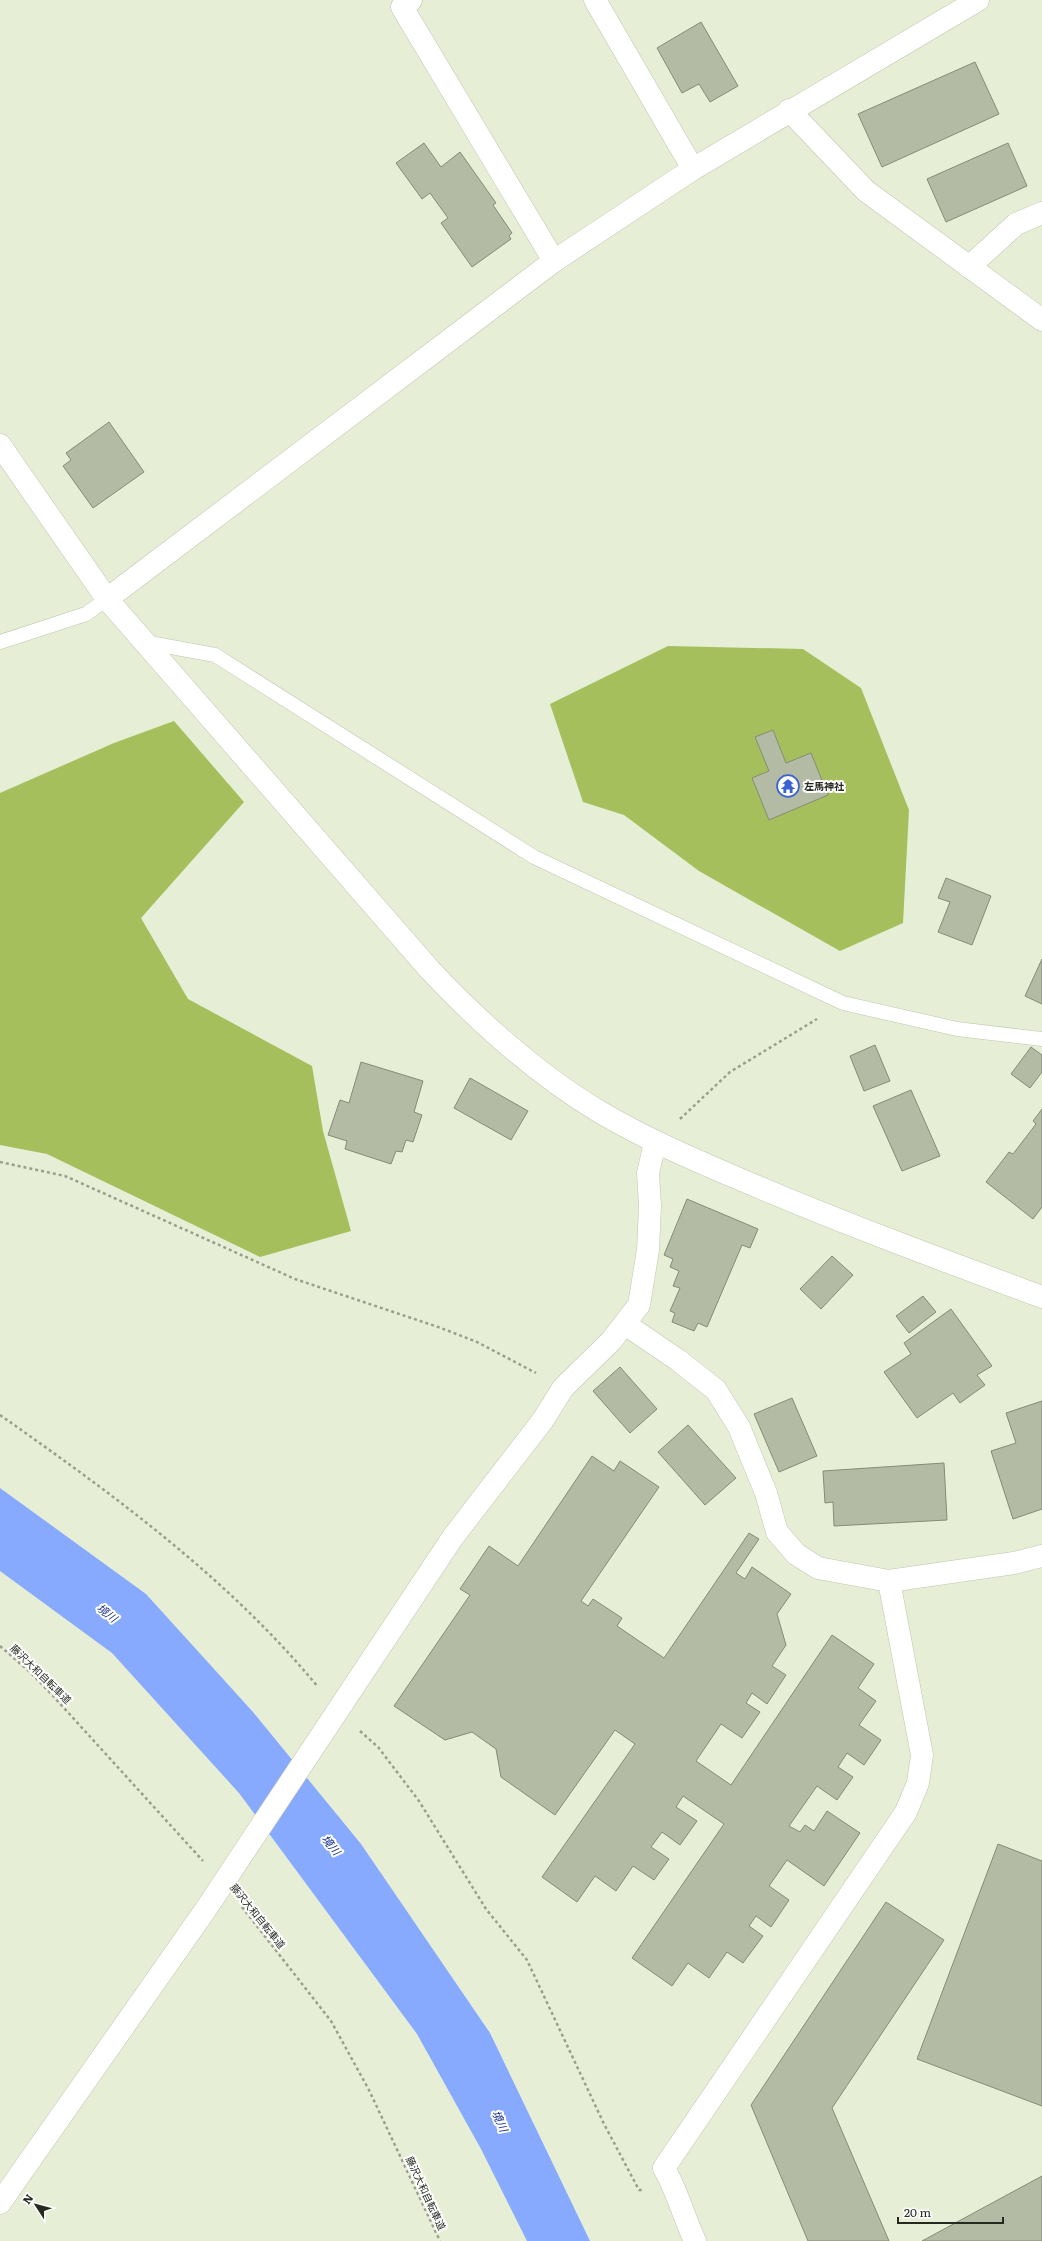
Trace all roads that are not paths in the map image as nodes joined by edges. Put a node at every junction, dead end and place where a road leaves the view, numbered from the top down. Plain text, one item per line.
1 (411, 0) edge
2 (595, 0) edge
3 (978, 0) edge
4 (789, 110) junction
5 (693, 169) junction
6 (1042, 213) edge
7 (554, 262) junction
8 (969, 267) junction
9 (1042, 320) edge
10 (0, 445) edge
11 (107, 599) junction
12 (0, 642) edge
13 (144, 642) junction
14 (1042, 1039) edge
15 (655, 1142) junction
16 (1042, 1297) edge
17 (625, 1324) junction
18 (1042, 1556) edge
19 (889, 1581) junction
20 (0, 2203) edge
21 (695, 2241) edge

1 - 7 street
2 - 5 street
3 - 4 street
4 - 5 street
4 - 8 street
5 - 7 street
6 - 8 street
7 - 11 street
8 - 9 street
10 - 11 street
11 - 12 lane
11 - 13 street
13 - 14 lane
13 - 15 street
15 - 16 street
15 - 17 street
17 - 19 street
17 - 20 street
18 - 19 street
19 - 21 street

